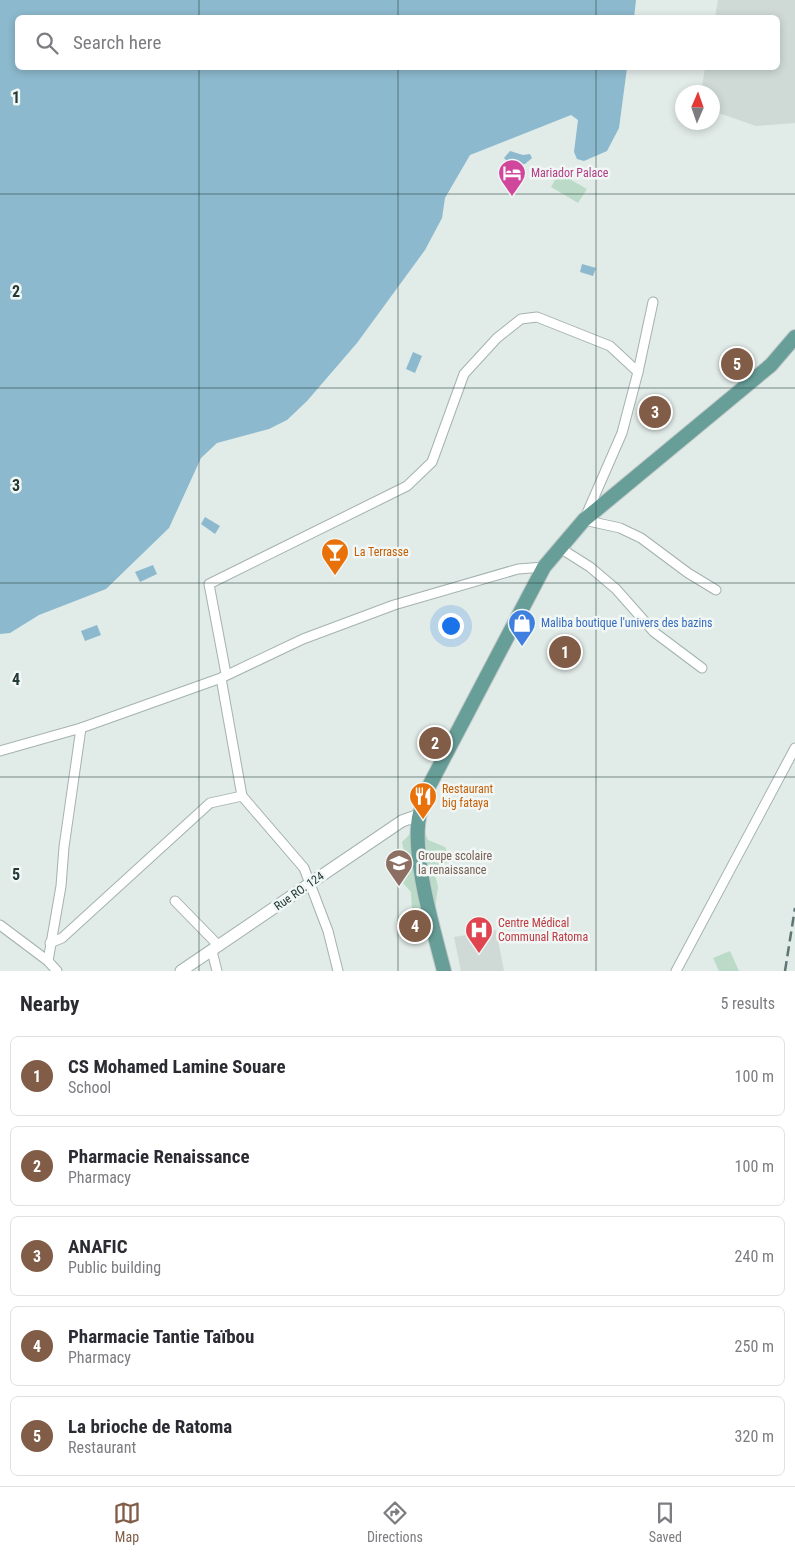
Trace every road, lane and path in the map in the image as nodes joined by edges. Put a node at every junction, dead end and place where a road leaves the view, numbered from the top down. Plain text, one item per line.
1 (653, 302) dead end
2 (795, 337) edge
3 (638, 372) junction
4 (584, 520) junction
5 (560, 548) junction
6 (544, 567) junction
7 (716, 590) dead end
8 (702, 668) dead end
9 (223, 676) junction
10 (80, 728) junction
11 (795, 748) edge
12 (0, 751) edge
13 (242, 796) junction
14 (419, 815) junction
15 (310, 882) junction
16 (175, 901) dead end
17 (0, 924) edge
18 (50, 944) junction
19 (215, 949) junction
20 (48, 960) junction
21 (57, 971) edge
22 (181, 971) edge
23 (217, 971) edge
24 (338, 971) edge
25 (444, 971) edge
26 (676, 971) edge

1 - 3 street
2 - 4 main road
3 - 4 street
3 - 9 street
4 - 5 main road
4 - 7 street
5 - 6 main road
5 - 8 street
6 - 9 street
6 - 14 main road
9 - 10 street
9 - 13 street
10 - 12 street
10 - 18 street
11 - 26 street
13 - 15 street
13 - 18 street
14 - 15 street, Rue RO. 124
14 - 25 main road
15 - 19 street, Rue RO. 124
15 - 24 street
16 - 19 street
17 - 20 street
18 - 20 street
19 - 22 street, Rue RO. 124
19 - 23 street
20 - 21 street

